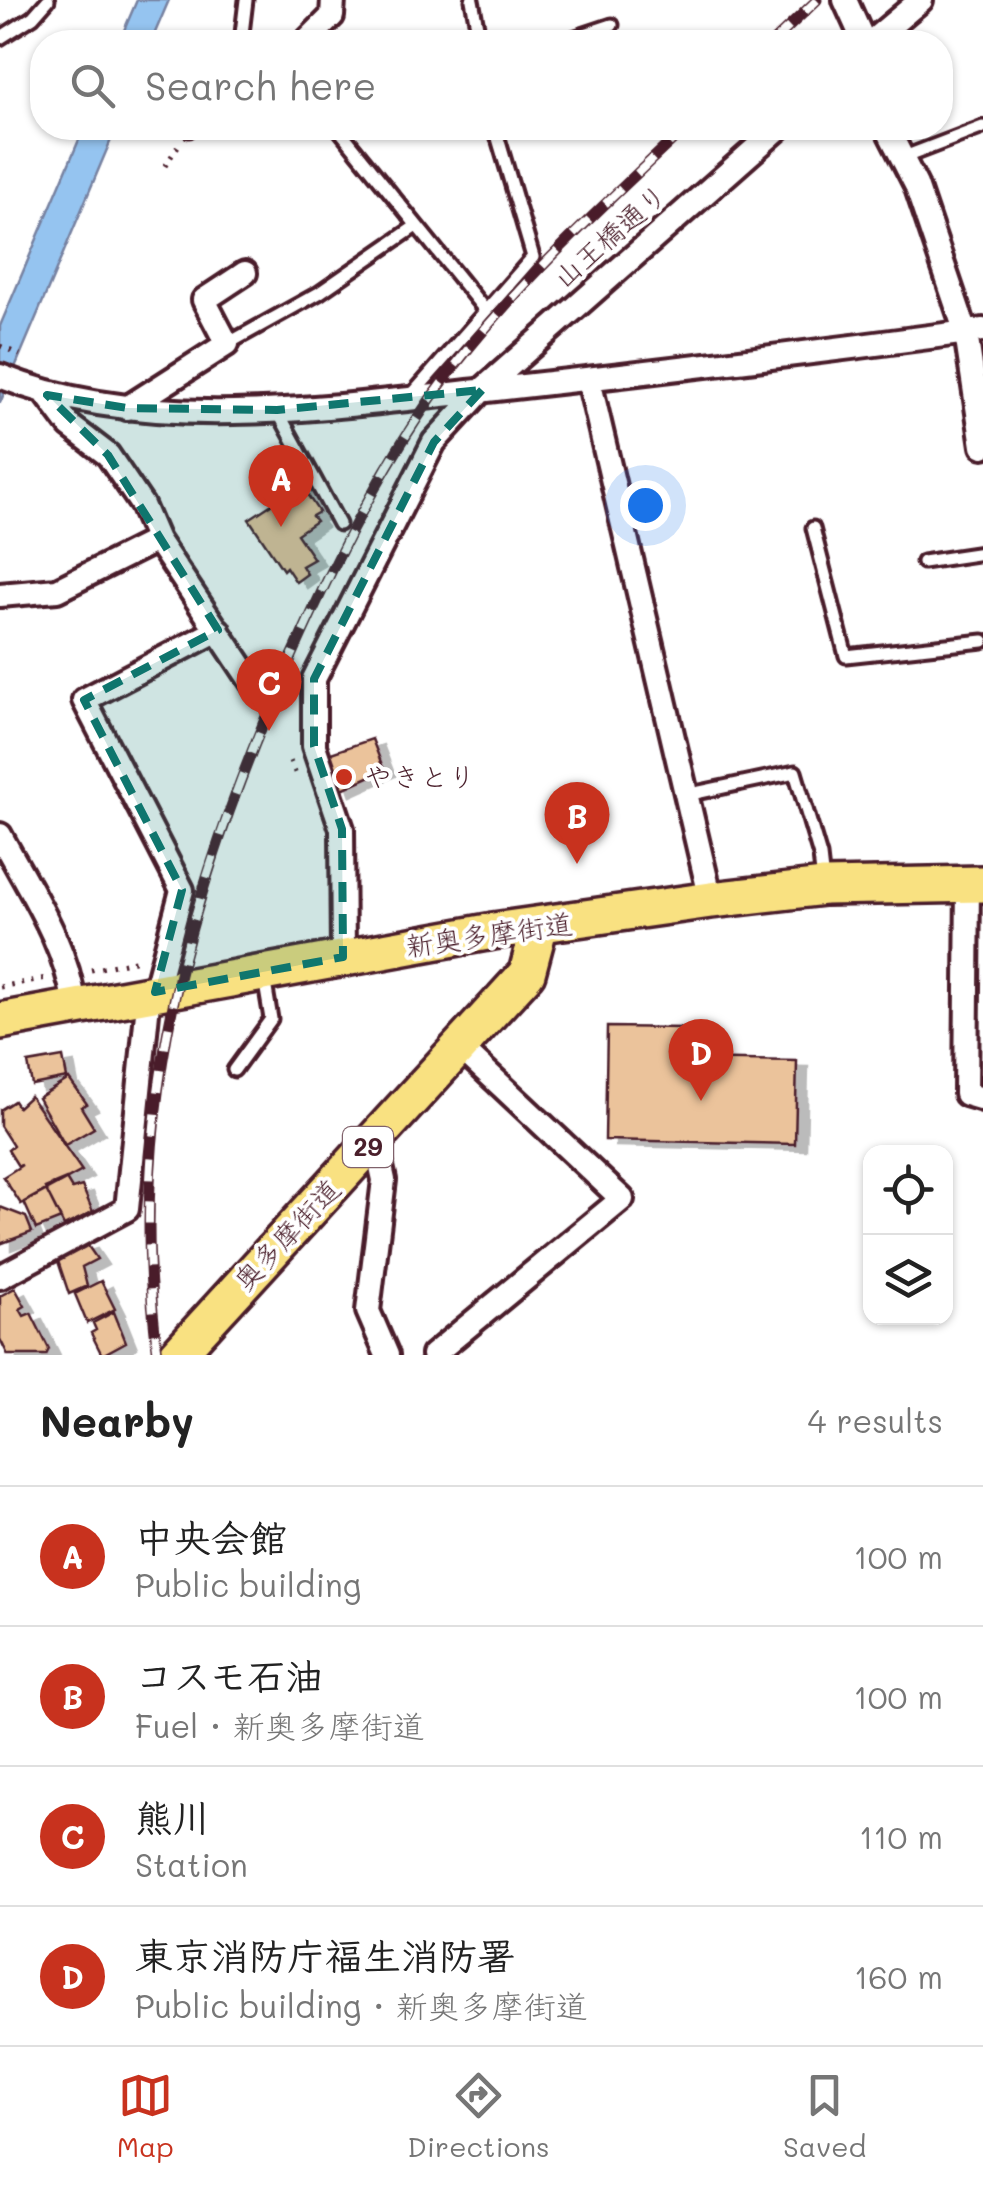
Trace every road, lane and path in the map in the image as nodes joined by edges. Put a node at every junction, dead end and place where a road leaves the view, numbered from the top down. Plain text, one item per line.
1 (48, 0) edge
2 (246, 0) edge
3 (333, 0) edge
4 (472, 0) edge
5 (845, 0) edge
6 (921, 0) edge
7 (612, 26) dead end
8 (242, 30) edge
9 (318, 30) edge
10 (478, 30) edge
11 (600, 30) edge
12 (861, 30) edge
13 (882, 30) edge
14 (0, 38) edge
15 (983, 127) edge
16 (953, 138) edge
17 (183, 140) edge
18 (348, 140) edge
19 (499, 140) edge
20 (765, 140) edge
21 (894, 140) edge
22 (949, 140) edge
23 (902, 158) junction
24 (165, 166) dead end
25 (416, 226) junction
26 (245, 273) dead end
27 (485, 310) junction
28 (974, 331) edge
29 (227, 344) junction
30 (0, 376) edge
31 (589, 380) junction
32 (482, 390) junction
33 (47, 395) junction
34 (407, 401) junction
35 (127, 408) junction
36 (276, 410) junction
37 (983, 446) edge
38 (340, 524) dead end
39 (813, 528) dead end
40 (157, 540) junction
41 (983, 553) edge
42 (923, 562) dead end
43 (0, 596) edge
44 (218, 630) junction
45 (983, 641) edge
46 (259, 692) dead end
47 (686, 796) junction
48 (0, 835) edge
49 (976, 884) edge
50 (824, 887) junction
51 (711, 900) junction
52 (610, 918) junction
53 (540, 928) junction
54 (343, 957) junction
55 (263, 972) junction
56 (527, 973) junction
57 (152, 993) junction
58 (75, 1008) junction
59 (0, 1020) edge
60 (461, 1048) junction
61 (234, 1070) dead end
62 (983, 1098) edge
63 (375, 1139) junction
64 (0, 1276) edge
65 (192, 1349) edge
66 (388, 1355) edge
67 (433, 1355) edge

1 - 14 lane
2 - 8 lane
3 - 9 street
4 - 10 lane
5 - 12 street
6 - 13 street
7 - 11 lane
15 - 16 lane
17 - 24 path
18 - 25 lane
19 - 27 lane
20 - 32 street, 山王橋通り
21 - 23 street
22 - 23 lane
23 - 28 street
25 - 27 lane
25 - 29 lane
26 - 29 street
27 - 34 lane
28 - 31 street
28 - 37 street
29 - 35 street
30 - 33 street
31 - 32 street
31 - 47 street
32 - 34 street
32 - 54 street, 山王橋通り
33 - 35 street
33 - 40 street
34 - 36 street
35 - 36 street
36 - 38 lane
39 - 45 lane
40 - 43 street
40 - 44 street
41 - 42 lane
44 - 46 street
44 - 57 street
47 - 50 lane
47 - 51 street
48 - 58 street
49 - 50 main road, 新奥多摩街道
49 - 62 street
50 - 51 main road, 新奥多摩街道
51 - 52 main road, 新奥多摩街道
52 - 53 main road, 新奥多摩街道
52 - 56 main road
53 - 54 main road, 新奥多摩街道
53 - 56 main road, 奥多摩街道 / 29
54 - 55 main road, 新奥多摩街道
55 - 57 main road, 新奥多摩街道
55 - 61 lane
56 - 60 main road, 奥多摩街道 / 29
57 - 58 main road, 新奥多摩街道
57 - 64 street
58 - 59 main road, 新奥多摩街道
60 - 63 main road, 奥多摩街道 / 29
60 - 67 street
63 - 65 main road, 奥多摩街道 / 29
63 - 66 street

